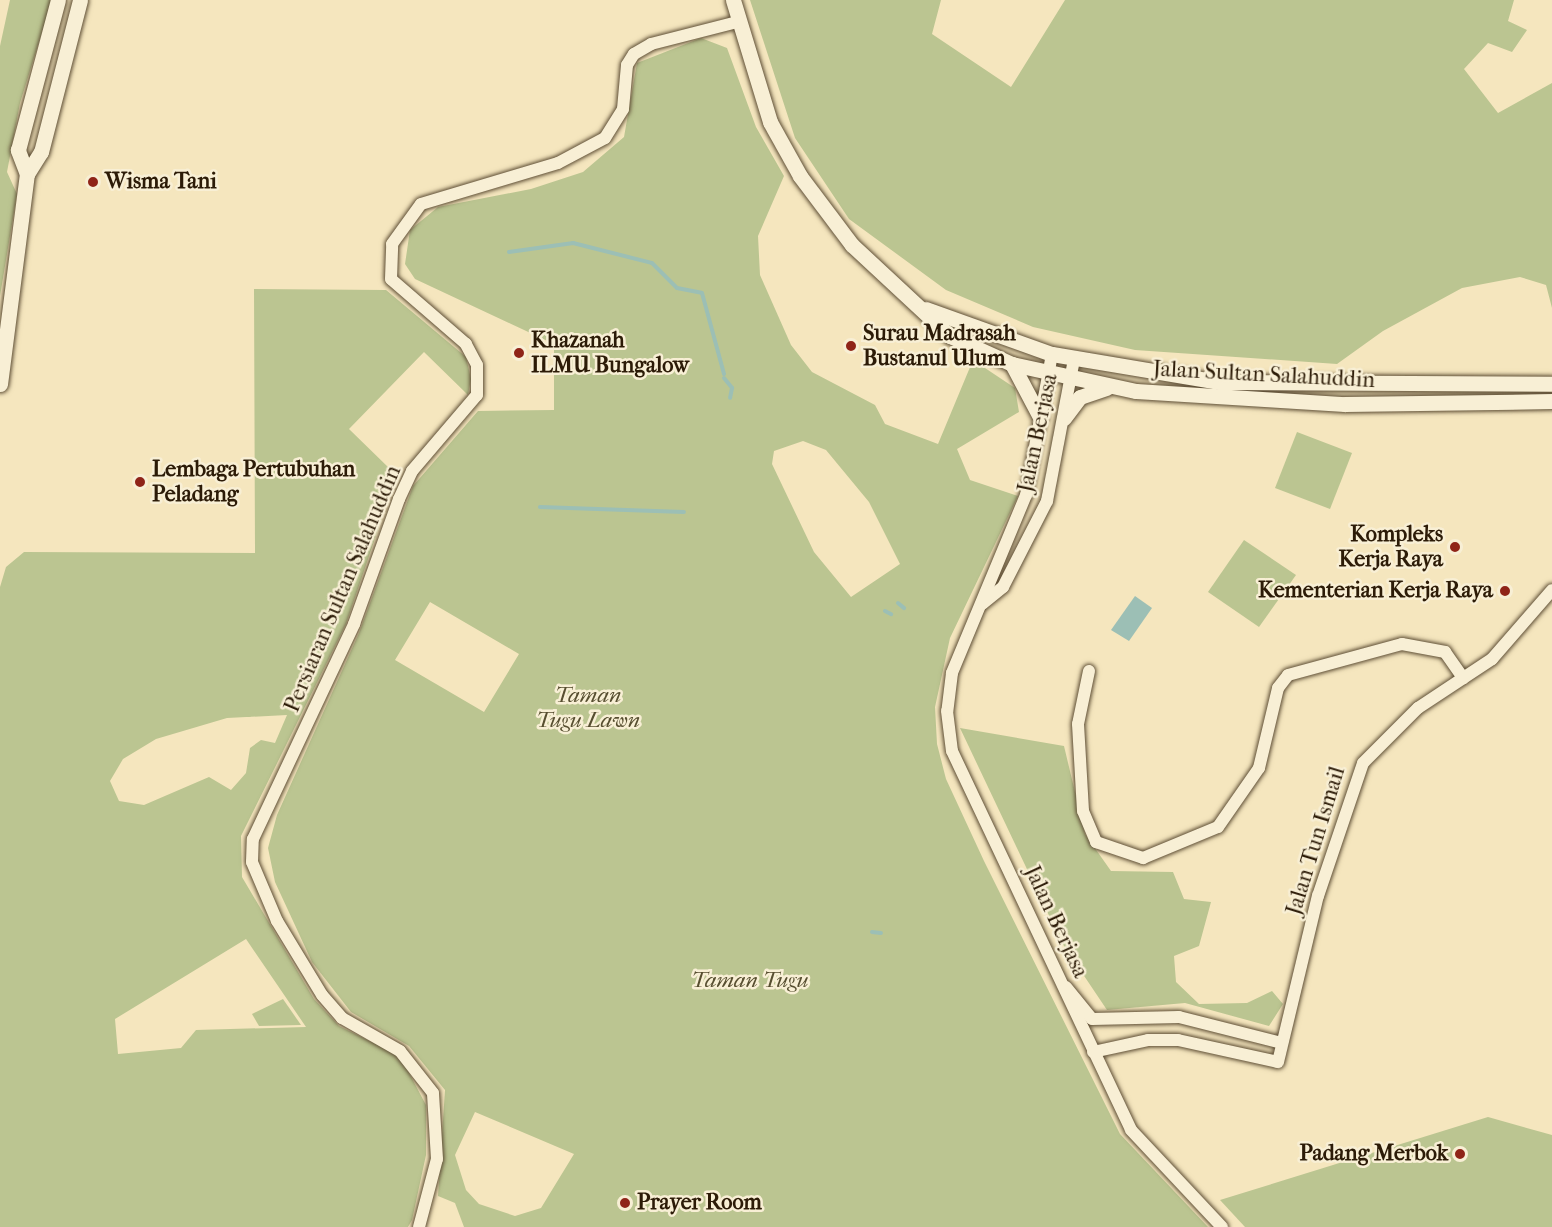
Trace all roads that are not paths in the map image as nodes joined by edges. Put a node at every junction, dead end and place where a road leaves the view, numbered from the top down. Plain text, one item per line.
1 (58, 0) edge
2 (80, 0) edge
3 (733, 0) edge
4 (737, 21) junction
5 (27, 174) junction
6 (923, 309) junction
7 (1052, 354) junction
8 (1074, 359) junction
9 (1012, 364) junction
10 (1048, 374) junction
11 (1071, 378) junction
12 (1552, 379) edge
13 (0, 384) edge
14 (1534, 384) junction
15 (1552, 384) edge
16 (1118, 388) junction
17 (1523, 401) junction
18 (1552, 401) edge
19 (1552, 413) edge
20 (1040, 417) junction
21 (1064, 418) junction
22 (1552, 590) edge
23 (982, 604) junction
24 (1089, 671) dead end
25 (1462, 678) junction
26 (1066, 987) junction
27 (1112, 1019) junction
28 (1282, 1043) junction
29 (1091, 1048) junction
30 (1250, 1057) junction
31 (419, 1227) edge
32 (1222, 1227) edge

1 - 5 street
2 - 5 street
3 - 4 street, Jalan Sultan Salahuddin
4 - 6 street, Jalan Sultan Salahuddin
4 - 31 street, Persiaran Sultan Salahuddin
5 - 13 street
6 - 7 street, Jalan Sultan Salahuddin
6 - 9 street, Jalan Sultan Salahuddin
7 - 8 street, Jalan Sultan Salahuddin
7 - 10 street, Jalan Berjasa
8 - 11 street, Jalan Berjasa
8 - 14 street, Jalan Sultan Salahuddin
9 - 10 street, Jalan Sultan Salahuddin
9 - 20 street
10 - 11 street, Jalan Sultan Salahuddin
10 - 20 street, Jalan Berjasa
11 - 16 street, Jalan Sultan Salahuddin
11 - 21 street, Jalan Berjasa
12 - 14 street
14 - 15 street, Jalan Sultan Salahuddin
16 - 17 street, Jalan Sultan Salahuddin
16 - 21 street
17 - 18 street, Jalan Sultan Salahuddin
17 - 19 street
20 - 23 street, Jalan Berjasa
21 - 23 street, Jalan Berjasa
22 - 25 street, Jalan Tun Ismail
23 - 26 street, Jalan Berjasa
24 - 25 street
25 - 28 street, Jalan Tun Ismail
26 - 27 street
26 - 29 street, Jalan Berjasa
27 - 28 street
27 - 29 street
28 - 30 street
28 - 30 street, Jalan Tun Ismail
29 - 30 street, Jalan Tun Ismail
29 - 32 street, Jalan Berjasa

